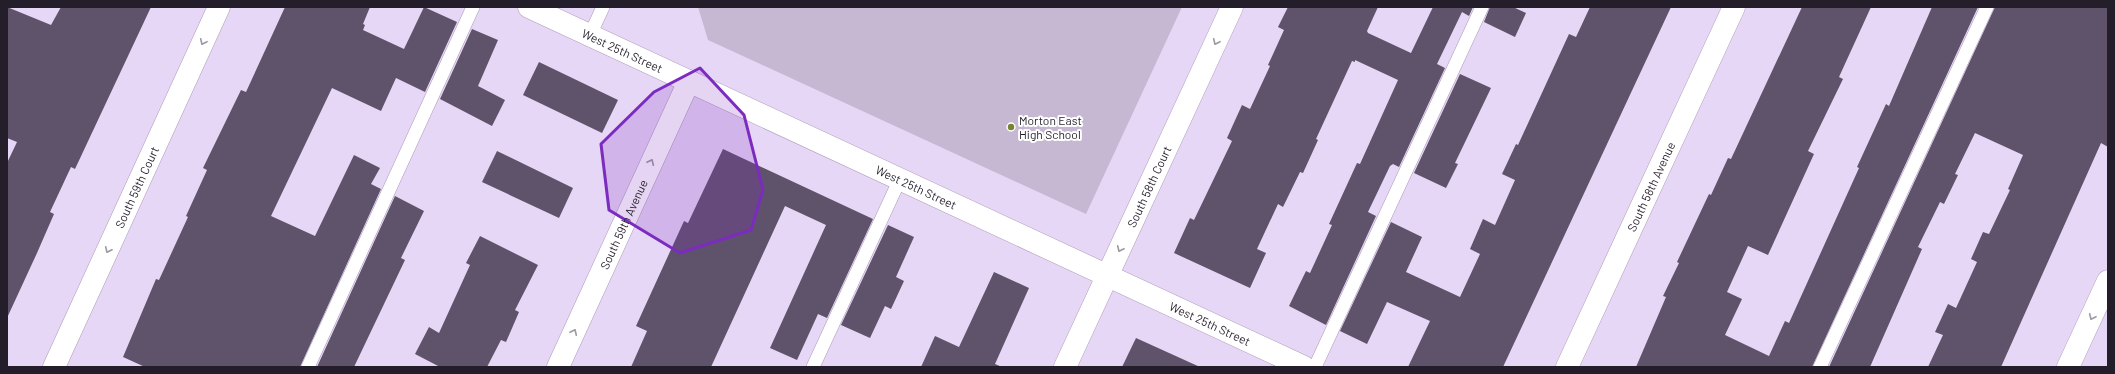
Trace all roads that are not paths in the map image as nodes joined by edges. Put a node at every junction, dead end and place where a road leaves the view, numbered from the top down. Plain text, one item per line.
1 (219, 7) edge
2 (473, 7) edge
3 (529, 7) edge
4 (603, 7) edge
5 (1232, 7) edge
6 (1482, 7) edge
7 (1734, 7) edge
8 (1987, 7) edge
9 (590, 35) junction
10 (689, 81) junction
11 (900, 179) junction
12 (1108, 276) junction
13 (2108, 281) edge
14 (54, 367) edge
15 (308, 367) edge
16 (558, 367) edge
17 (813, 367) edge
18 (1065, 367) edge
19 (1304, 367) edge
20 (1315, 367) edge
21 (1567, 367) edge
22 (1820, 367) edge
23 (2068, 367) edge

1 -> 14 street, South 59th Court
2 - 15 lane
3 - 9 street, West 25th Street
4 - 9 lane
5 -> 12 street, South 58th Court
6 - 20 lane
7 - 21 street, South 58th Avenue
8 - 22 lane
9 - 10 street, West 25th Street
10 - 11 street, West 25th Street
16 -> 10 street, South 59th Avenue
11 - 12 street, West 25th Street
11 - 17 lane
12 - 18 street, South 58th Court
12 - 19 street, West 25th Street
13 -> 23 street

